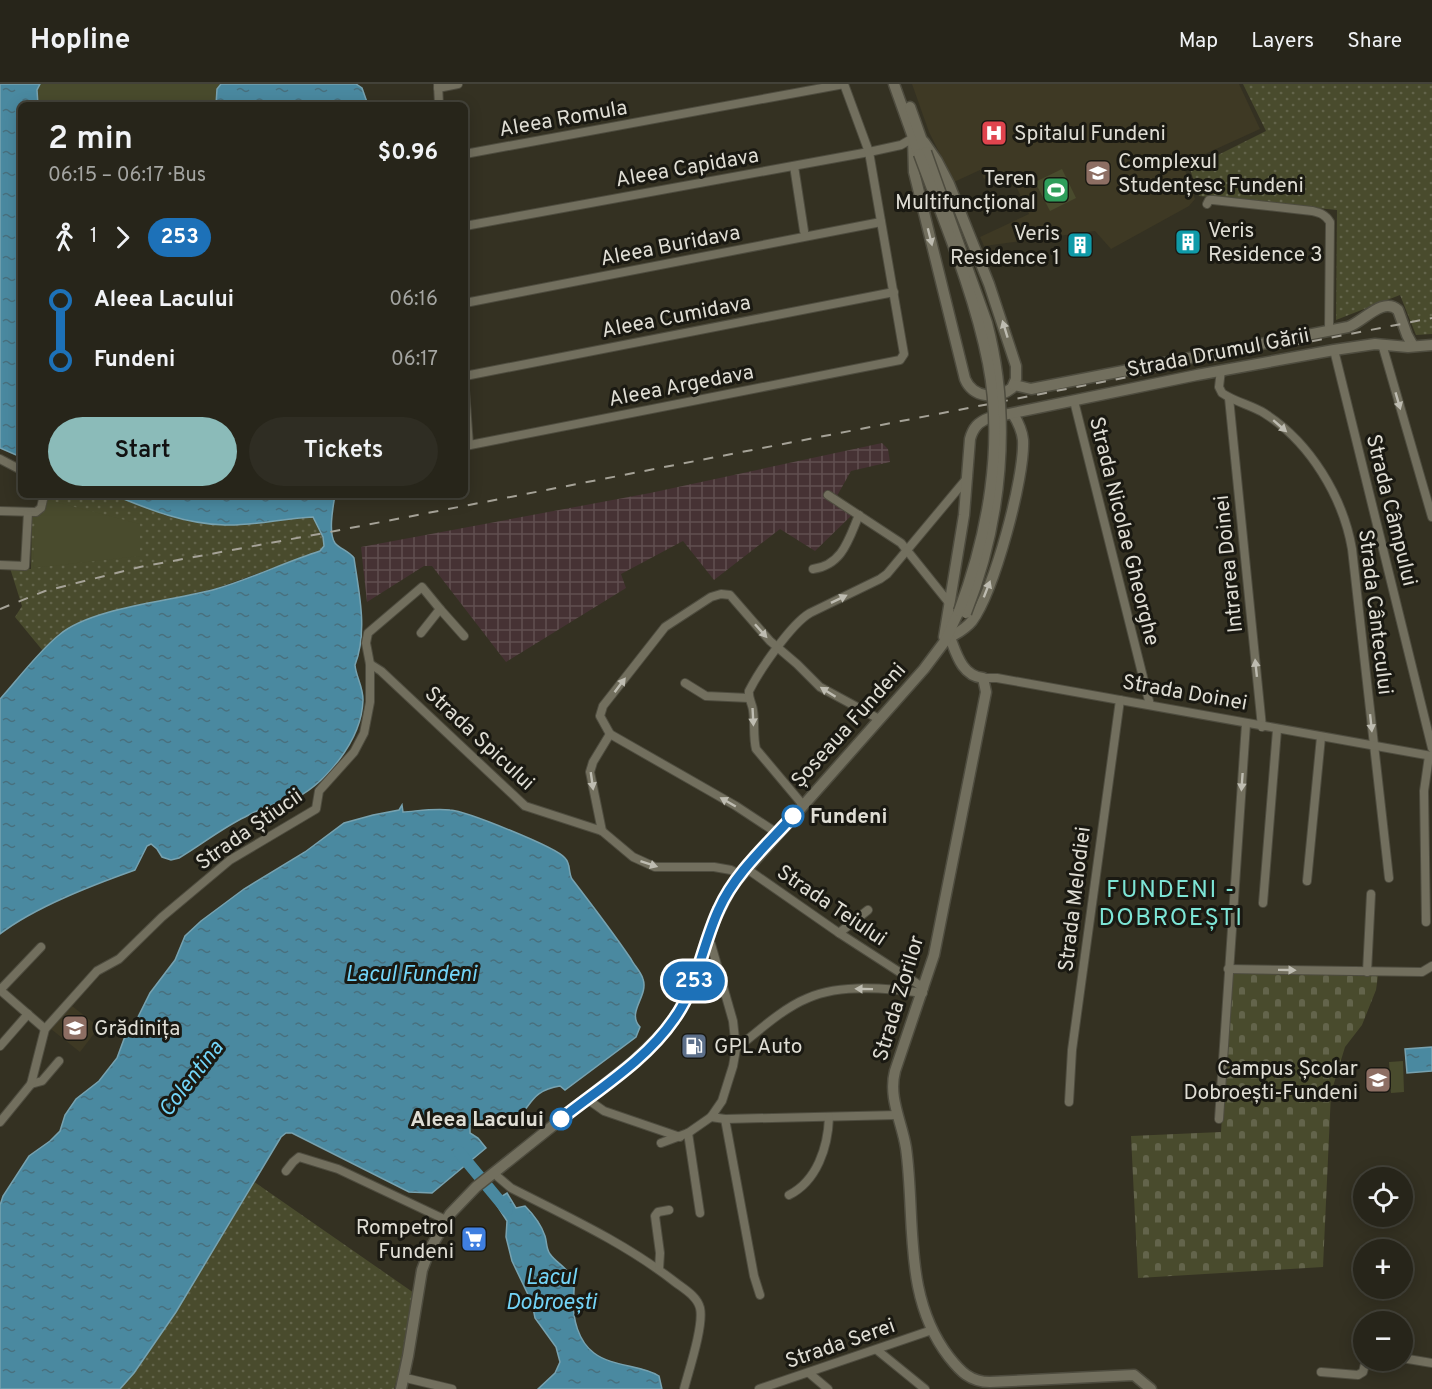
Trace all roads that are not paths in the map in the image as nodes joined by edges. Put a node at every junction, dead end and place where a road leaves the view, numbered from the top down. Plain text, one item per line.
1 (458, 84) edge
2 (844, 84) edge
3 (894, 84) edge
4 (901, 84) edge
5 (438, 86) edge
6 (439, 102) edge
7 (917, 137) junction
8 (869, 152) junction
9 (468, 153) edge
10 (794, 166) junction
11 (1207, 204) dead end
12 (881, 222) junction
13 (468, 225) edge
14 (804, 231) dead end
15 (894, 292) junction
16 (468, 302) edge
17 (1329, 331) junction
18 (1382, 344) junction
19 (1432, 345) edge
20 (1413, 346) junction
21 (1334, 350) junction
22 (1221, 370) junction
23 (468, 375) edge
24 (1014, 385) junction
25 (1229, 398) junction
26 (1074, 401) junction
27 (1013, 414) junction
28 (468, 446) edge
29 (0, 459) edge
30 (18, 469) edge
31 (968, 477) junction
32 (828, 495) dead end
33 (44, 498) edge
34 (0, 511) edge
35 (28, 512) junction
36 (859, 515) junction
37 (1432, 517) edge
38 (909, 550) junction
39 (0, 566) edge
40 (813, 569) dead end
41 (440, 609) junction
42 (958, 609) junction
43 (421, 633) dead end
44 (464, 636) dead end
45 (949, 640) junction
46 (778, 648) junction
47 (370, 664) junction
48 (983, 678) junction
49 (685, 683) dead end
50 (749, 698) junction
51 (1120, 700) junction
52 (1150, 705) junction
53 (879, 719) junction
54 (1246, 723) junction
55 (1262, 727) junction
56 (1277, 730) junction
57 (610, 734) junction
58 (1321, 737) junction
59 (1374, 747) junction
60 (1431, 753) edge
61 (803, 805) junction
62 (602, 831) junction
63 (777, 833) junction
64 (745, 873) junction
65 (1389, 878) dead end
66 (1307, 881) dead end
67 (1371, 894) dead end
68 (1263, 903) dead end
69 (868, 910) dead end
70 (1426, 922) dead end
71 (839, 933) junction
72 (711, 944) junction
73 (40, 947) dead end
74 (1432, 966) edge
75 (1228, 969) junction
76 (1367, 972) junction
77 (0, 990) edge
78 (923, 990) junction
79 (28, 1014) junction
80 (45, 1029) junction
81 (0, 1046) edge
82 (736, 1049) junction
83 (59, 1061) dead end
84 (31, 1084) junction
85 (589, 1101) junction
86 (1069, 1102) dead end
87 (898, 1115) junction
88 (711, 1117) junction
89 (829, 1117) junction
90 (725, 1119) junction
91 (1219, 1119) dead end
92 (0, 1122) edge
93 (684, 1135) junction
94 (661, 1143) dead end
95 (286, 1172) dead end
96 (496, 1176) junction
97 (789, 1195) dead end
98 (460, 1206) junction
99 (669, 1210) dead end
100 (700, 1213) dead end
101 (446, 1220) junction
102 (658, 1269) junction
103 (760, 1295) dead end
104 (932, 1330) junction
105 (877, 1350) junction
106 (1413, 1360) edge
107 (1432, 1363) edge
108 (1363, 1371) edge
109 (1321, 1372) dead end
110 (809, 1373) junction
111 (409, 1384) edge
112 (400, 1389) edge
113 (452, 1389) edge
114 (684, 1389) edge
115 (759, 1389) edge
116 (828, 1389) edge
117 (925, 1389) edge
118 (1151, 1389) edge

1 - 5 street
2 - 8 street
2 - 9 street, Aleea Romula
3 - 7 street, Șoseaua Fundeni
4 - 7 street, Șoseaua Fundeni
5 - 6 street
7 - 8 street, Aleea Capidava
24 -> 7 street, Șoseaua Fundeni
7 -> 24 street, Șoseaua Fundeni
7 - 42 street, Șoseaua Fundeni, bridge
8 - 10 street, Aleea Capidava
8 - 12 street
10 - 13 street, Aleea Capidava
10 - 14 street
11 - 17 street
12 - 15 street
12 - 16 street, Aleea Buridava
15 - 23 street, Aleea Cumidava
15 - 28 street, Aleea Argedava
17 - 20 street
17 - 24 street
18 - 20 street, Strada Drumul Gării
18 - 21 street, Strada Drumul Gării
18 -> 37 street
19 - 20 street, Strada Drumul Gării
21 - 22 street, Strada Drumul Gării
21 - 60 street, Strada Câmpului
22 - 25 street
22 - 26 street, Strada Drumul Gării
55 -> 25 street, Intrarea Doinei
25 -> 59 street, Strada Cântecului
26 - 27 street, Strada Drumul Gării
26 - 52 street, Strada Nicolae Gheorghe
27 - 31 street, Șoseaua Fundeni
45 -> 27 street, Șoseaua Fundeni
29 - 30 street
31 - 38 street
31 - 42 street, Șoseaua Fundeni
32 - 36 street
33 - 35 street
34 - 35 street
35 - 39 street
36 - 38 street
36 - 40 street
38 - 42 street
46 -> 38 street
41 - 43 street
41 - 44 street
41 - 47 street, Strada Știucii
42 - 45 street, Șoseaua Fundeni
42 - 45 street, Șoseaua Fundeni
45 - 48 street
45 - 53 street, Șoseaua Fundeni
45 - 64 street, Șoseaua Fundeni
46 - 50 street
53 -> 46 street
57 -> 46 street
47 - 62 street, Strada Spicului
47 - 80 street, Strada Știucii
48 - 51 street, Strada Doinei
48 - 78 street, Strada Zorilor
49 - 50 street
50 -> 61 street
51 - 52 street, Strada Doinei
51 - 86 street, Strada Melodiei
52 - 54 street, Strada Doinei
53 - 61 street, Șoseaua Fundeni
54 - 55 street, Strada Doinei
54 -> 75 street
55 - 56 street, Strada Doinei
56 - 58 street, Strada Doinei
56 - 68 street
57 -> 62 street
63 -> 57 street
58 - 59 street, Strada Doinei
58 - 66 street
59 - 60 street, Strada Doinei
59 - 65 street, Strada Cântecului
60 - 70 street
61 - 63 street, Șoseaua Fundeni
62 -> 64 street, Strada Spicului
63 - 64 street, Șoseaua Fundeni
64 - 71 street, Strada Teiului
64 - 72 street, Șoseaua Fundeni
64 - 85 street, Șoseaua Fundeni
67 - 76 street
69 - 71 street
71 - 78 street, Strada Teiului
72 - 82 street
72 - 85 street, Șoseaua Fundeni
73 - 77 street
74 - 76 street
75 -> 76 street
75 - 91 street
77 - 79 street
78 -> 82 street
78 - 87 street, Strada Zorilor
79 - 80 street
79 - 81 street
80 - 84 street, Strada Știucii
82 - 88 street
83 - 84 street
84 - 92 street, Strada Știucii
85 - 93 street
85 - 96 street, Șoseaua Fundeni
87 - 89 street
87 - 104 street, Strada Zorilor
88 - 90 street
88 - 93 street
89 - 90 street
89 - 97 street
90 - 103 street
93 - 94 street
93 - 100 street
95 - 101 street
96 - 98 street, Șoseaua Fundeni
96 - 102 street
98 - 101 street, Șoseaua Fundeni
98 - 111 street, Șoseaua Fundeni
99 - 102 street
101 - 112 street, Șoseaua Fundeni
102 - 114 street
104 - 105 street, Strada Serei
104 - 118 street, Strada Zorilor
105 - 110 street, Strada Serei
105 - 117 street
106 - 107 street
108 - 109 street
110 - 115 street, Strada Serei
110 - 116 street
111 - 113 street

